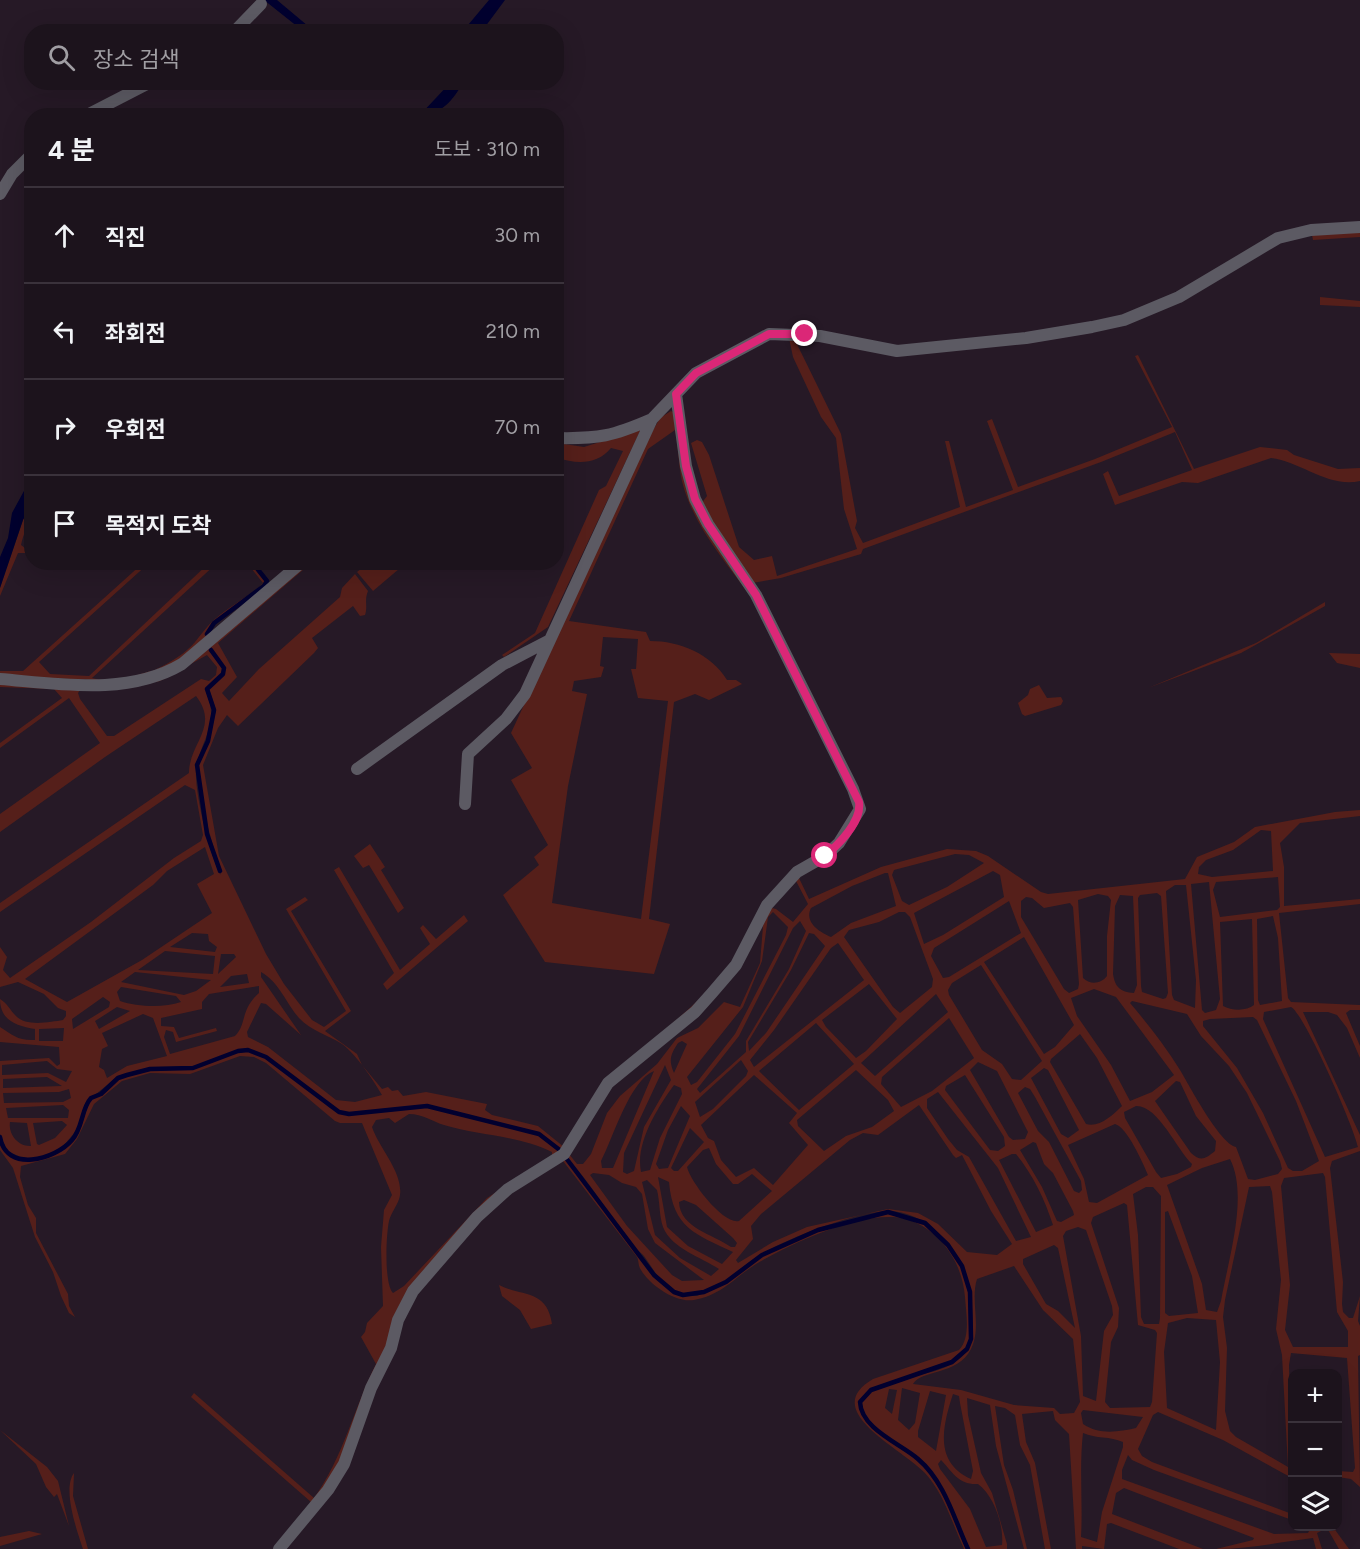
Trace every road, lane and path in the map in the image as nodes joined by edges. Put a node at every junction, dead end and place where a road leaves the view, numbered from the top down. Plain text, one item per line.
1 (261, 4) dead end
2 (242, 24) edge
3 (135, 90) edge
4 (101, 108) edge
5 (24, 162) edge
6 (0, 194) edge
7 (1360, 227) edge
8 (676, 394) junction
9 (652, 418) junction
10 (564, 438) edge
11 (293, 570) edge
12 (548, 641) junction
13 (0, 679) edge
14 (357, 769) dead end
15 (465, 804) dead end
16 (279, 1549) edge

1 - 2 street
3 - 4 street
5 - 6 street
7 - 8 street
8 - 9 street
8 - 16 street
9 - 10 street
9 - 12 street
11 - 13 street
12 - 14 street
12 - 15 street

